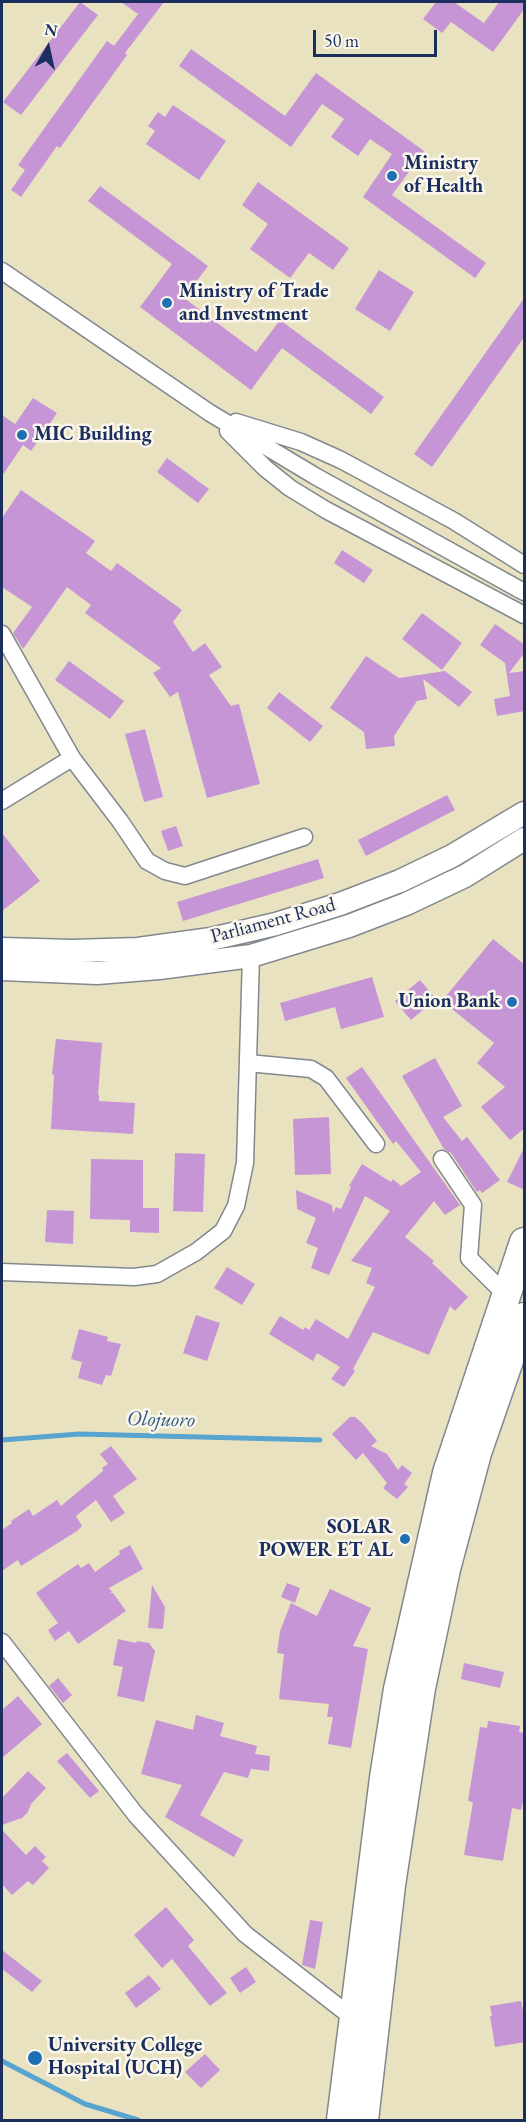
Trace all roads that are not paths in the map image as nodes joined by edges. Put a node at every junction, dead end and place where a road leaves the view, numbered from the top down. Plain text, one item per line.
1 (2, 271) edge
2 (210, 413) junction
3 (525, 565) edge
4 (525, 592) edge
5 (525, 615) edge
6 (2, 634) edge
7 (72, 758) junction
8 (2, 801) edge
9 (525, 813) edge
10 (304, 837) dead end
11 (525, 839) edge
12 (2, 949) edge
13 (251, 956) junction
14 (2, 969) edge
15 (248, 1063) junction
16 (376, 1144) dead end
17 (442, 1159) dead end
18 (525, 1242) edge
19 (2, 1272) edge
20 (516, 1313) edge
21 (2, 1642) edge
22 (353, 2018) junction
23 (341, 2121) edge
24 (364, 2121) edge

1 - 2 street
2 - 3 street
2 - 4 street
2 - 5 street
6 - 7 street
7 - 8 street
7 - 10 street
9 - 12 main road, Parliament Road
11 - 13 main road, Parliament Road
13 - 14 main road, Parliament Road
13 - 15 street
15 - 16 street
15 - 19 street
17 - 20 street
18 - 20 highway
20 - 22 highway
20 - 24 highway
21 - 22 street
22 - 23 highway

